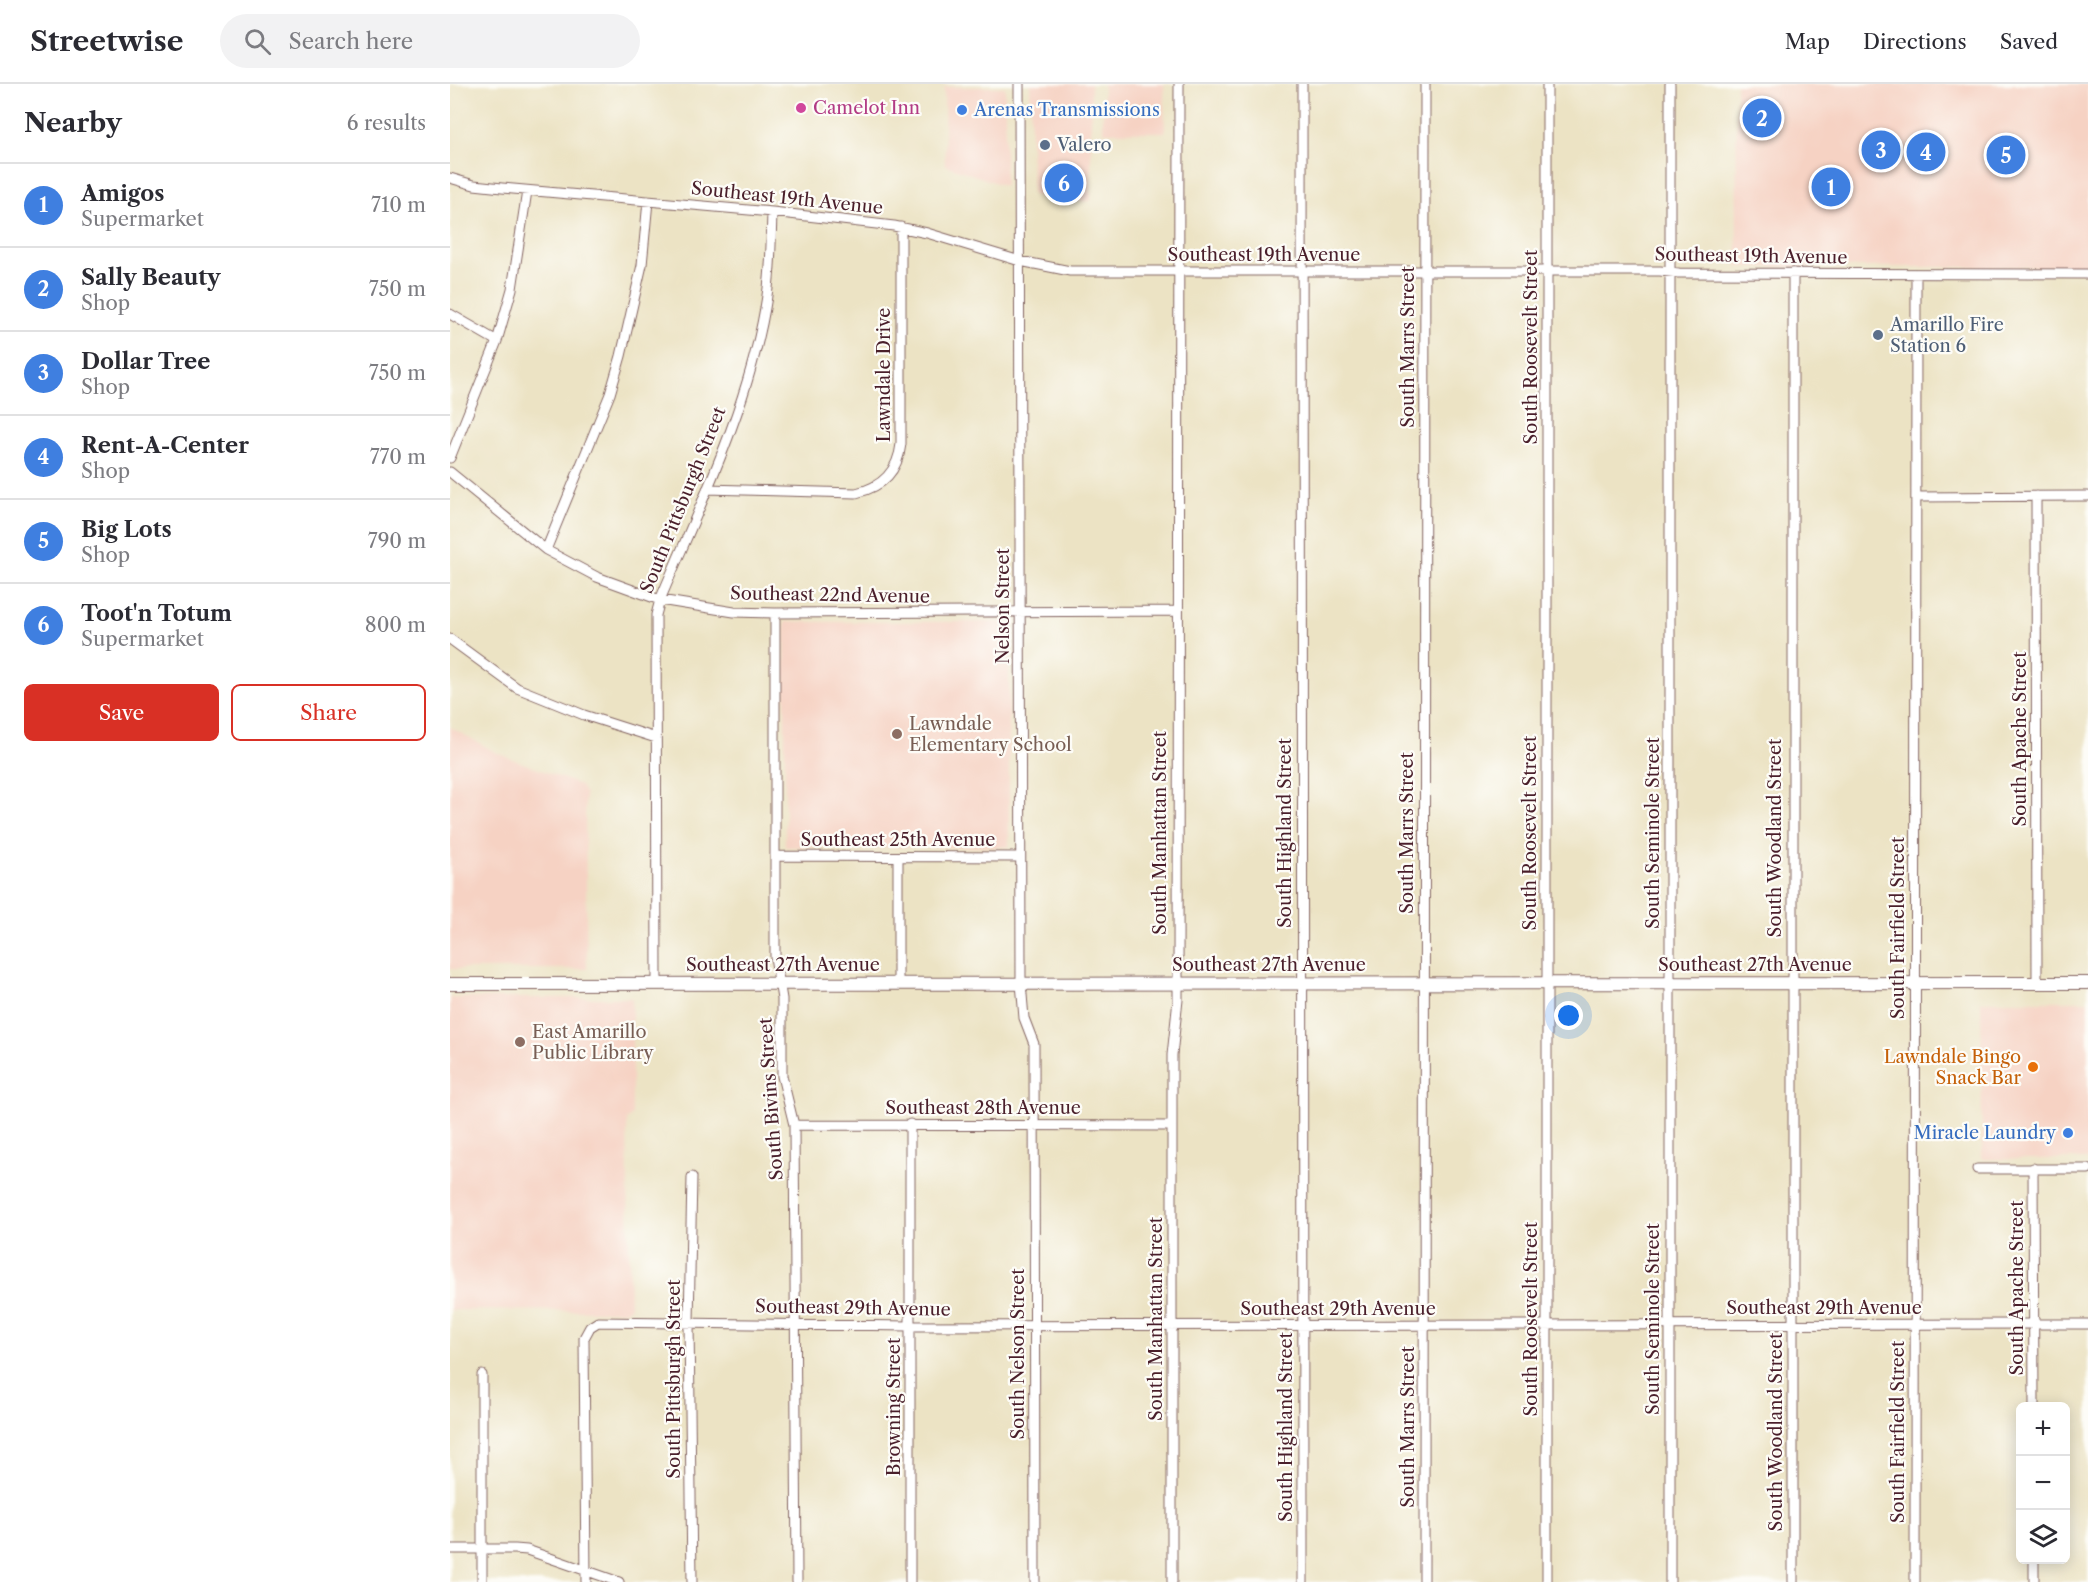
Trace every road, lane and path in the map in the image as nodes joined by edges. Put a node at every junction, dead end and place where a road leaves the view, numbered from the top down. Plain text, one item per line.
1 (1019, 84) edge
2 (1179, 84) edge
3 (1302, 84) edge
4 (1425, 84) edge
5 (1547, 84) edge
6 (1670, 84) edge
7 (450, 177) edge
8 (527, 190) junction
9 (648, 201) junction
10 (772, 212) junction
11 (901, 227) junction
12 (1020, 261) junction
13 (1178, 271) junction
14 (1302, 271) junction
15 (1425, 271) junction
16 (1547, 271) junction
17 (1670, 272) junction
18 (1793, 273) junction
19 (1916, 274) junction
20 (2088, 274) edge
21 (450, 314) edge
22 (497, 341) junction
23 (450, 458) edge
24 (450, 472) edge
25 (707, 489) junction
26 (2036, 496) junction
27 (2088, 496) edge
28 (1916, 497) junction
29 (546, 550) junction
30 (660, 600) junction
31 (1019, 611) junction
32 (1177, 611) junction
33 (775, 613) junction
34 (450, 639) edge
35 (656, 738) junction
36 (776, 856) junction
37 (898, 857) junction
38 (1020, 857) junction
39 (657, 983) junction
40 (779, 983) junction
41 (898, 983) junction
42 (1021, 983) junction
43 (1177, 983) junction
44 (1301, 983) junction
45 (1424, 983) junction
46 (1546, 983) junction
47 (1670, 983) junction
48 (1792, 983) junction
49 (1914, 983) junction
50 (2037, 983) junction
51 (2088, 983) edge
52 (450, 984) edge
53 (910, 1124) junction
54 (794, 1125) junction
55 (1034, 1125) junction
56 (1172, 1126) junction
57 (2033, 1168) junction
58 (1977, 1169) dead end
59 (2088, 1169) edge
60 (692, 1177) dead end
61 (689, 1322) junction
62 (1915, 1324) junction
63 (2034, 1324) junction
64 (2088, 1324) edge
65 (794, 1325) junction
66 (1424, 1325) junction
67 (1547, 1325) junction
68 (1670, 1325) junction
69 (1792, 1325) junction
70 (910, 1326) junction
71 (1035, 1326) junction
72 (1172, 1326) junction
73 (1302, 1326) junction
74 (482, 1375) dead end
75 (2034, 1402) edge
76 (450, 1549) edge
77 (482, 1549) junction
78 (2034, 1564) edge
79 (585, 1570) junction
80 (482, 1582) edge
81 (586, 1582) edge
82 (619, 1582) edge
83 (692, 1582) edge
84 (797, 1582) edge
85 (910, 1582) edge
86 (1035, 1582) edge
87 (1172, 1582) edge
88 (1303, 1582) edge
89 (1424, 1582) edge
90 (1547, 1582) edge
91 (1670, 1582) edge
92 (1792, 1582) edge
93 (1915, 1582) edge
94 (2034, 1582) edge

1 - 12 street, Nelson Street
2 - 13 street, South Manhattan Street
3 - 14 street, South Highland Street
4 - 15 street, South Marrs Street
5 - 16 street, South Roosevelt Street
6 - 17 street, South Seminole Street
7 - 8 street, Southeast 19th Avenue
8 - 9 street, Southeast 19th Avenue
8 - 22 street
9 - 10 street, Southeast 19th Avenue
9 - 29 street
10 - 11 street, Southeast 19th Avenue
10 - 25 street, South Pittsburgh Street
11 - 12 street, Southeast 19th Avenue
11 - 25 street, Lawndale Drive
12 - 13 street, Southeast 19th Avenue
12 - 31 street, Nelson Street
13 - 14 street, Southeast 19th Avenue
13 - 32 street, South Manhattan Street
14 - 15 street, Southeast 19th Avenue
14 - 44 street, South Highland Street
15 - 16 street, Southeast 19th Avenue
15 - 45 street, South Marrs Street
16 - 17 street, Southeast 19th Avenue
16 - 46 street, South Roosevelt Street
17 - 18 street, Southeast 19th Avenue
17 - 47 street, South Seminole Street
18 - 19 street, Southeast 19th Avenue
18 - 48 street, South Woodland Street
19 - 20 street, Southeast 19th Avenue
19 - 28 street, South Fairfield Street
21 - 22 street
22 - 23 street
24 - 29 street, Southeast 22nd Avenue
25 - 30 street, South Pittsburgh Street
26 - 27 street
26 - 28 street
26 - 50 street, South Apache Street
28 - 49 street, South Fairfield Street
29 - 30 street, Southeast 22nd Avenue
30 - 33 street, Southeast 22nd Avenue
30 - 35 street, South Pittsburgh Street
31 - 32 street, Southeast 22nd Avenue
31 - 33 street, Southeast 22nd Avenue
31 - 38 street, Nelson Street
32 - 43 street, South Manhattan Street
33 - 36 street, South Bivins Street
34 - 35 street
35 - 39 street, South Pittsburgh Street
36 - 37 street, Southeast 25th Avenue
36 - 40 street, South Bivins Street
37 - 38 street, Southeast 25th Avenue
37 - 41 street
38 - 42 street, Nelson Street
39 - 40 main road, Southeast 27th Avenue
39 - 52 main road, Southeast 27th Avenue
40 - 41 main road, Southeast 27th Avenue
40 - 54 street, South Bivins Street
41 - 42 main road, Southeast 27th Avenue
42 - 43 main road, Southeast 27th Avenue
42 - 55 street, Nelson Street
43 - 44 main road, Southeast 27th Avenue
43 - 56 street, South Manhattan Street
44 - 45 main road, Southeast 27th Avenue
44 - 73 street, South Highland Street
45 - 46 main road, Southeast 27th Avenue
45 - 66 street, South Marrs Street
46 - 47 main road, Southeast 27th Avenue
46 - 67 street, South Roosevelt Street
47 - 48 main road, Southeast 27th Avenue
47 - 68 street, South Seminole Street
48 - 49 main road, Southeast 27th Avenue
48 - 69 street, South Woodland Street
49 - 50 main road, Southeast 27th Avenue
49 - 62 street, South Fairfield Street
50 - 51 main road, Southeast 27th Avenue
53 - 54 street, Southeast 28th Avenue
53 - 55 street, Southeast 28th Avenue
53 - 70 street, Browning Street
54 - 65 street, South Bivins Street
55 - 56 street, Southeast 28th Avenue
55 - 71 street, South Nelson Street
56 - 72 street, South Manhattan Street
57 - 58 street
57 - 59 street
57 - 63 street, South Apache Street
60 - 61 street, South Pittsburgh Street
61 - 65 street, Southeast 29th Avenue
61 - 79 street, Southeast 29th Avenue
61 - 83 street, South Pittsburgh Street
62 - 63 street, Southeast 29th Avenue
62 - 69 street, Southeast 29th Avenue
62 - 93 street, South Fairfield Street
63 - 64 street, Southeast 29th Avenue
63 - 75 street, South Apache Street
65 - 70 street, Southeast 29th Avenue
65 - 84 street, South Bivins Street
66 - 67 street, Southeast 29th Avenue
66 - 73 street, Southeast 29th Avenue
66 - 89 street, South Marrs Street
67 - 68 street, Southeast 29th Avenue
67 - 90 street, South Roosevelt Street
68 - 69 street, Southeast 29th Avenue
68 - 91 street, South Seminole Street
69 - 92 street, South Woodland Street
70 - 71 street, Southeast 29th Avenue
70 - 85 street, Browning Street
71 - 72 street, Southeast 29th Avenue
71 - 86 street, South Nelson Street
72 - 73 street, Southeast 29th Avenue
72 - 87 street, South Manhattan Street
73 - 88 street, South Highland Street
74 - 77 street
76 - 77 street
77 - 79 street
77 - 80 street
78 - 94 street
79 - 81 street
79 - 82 street

